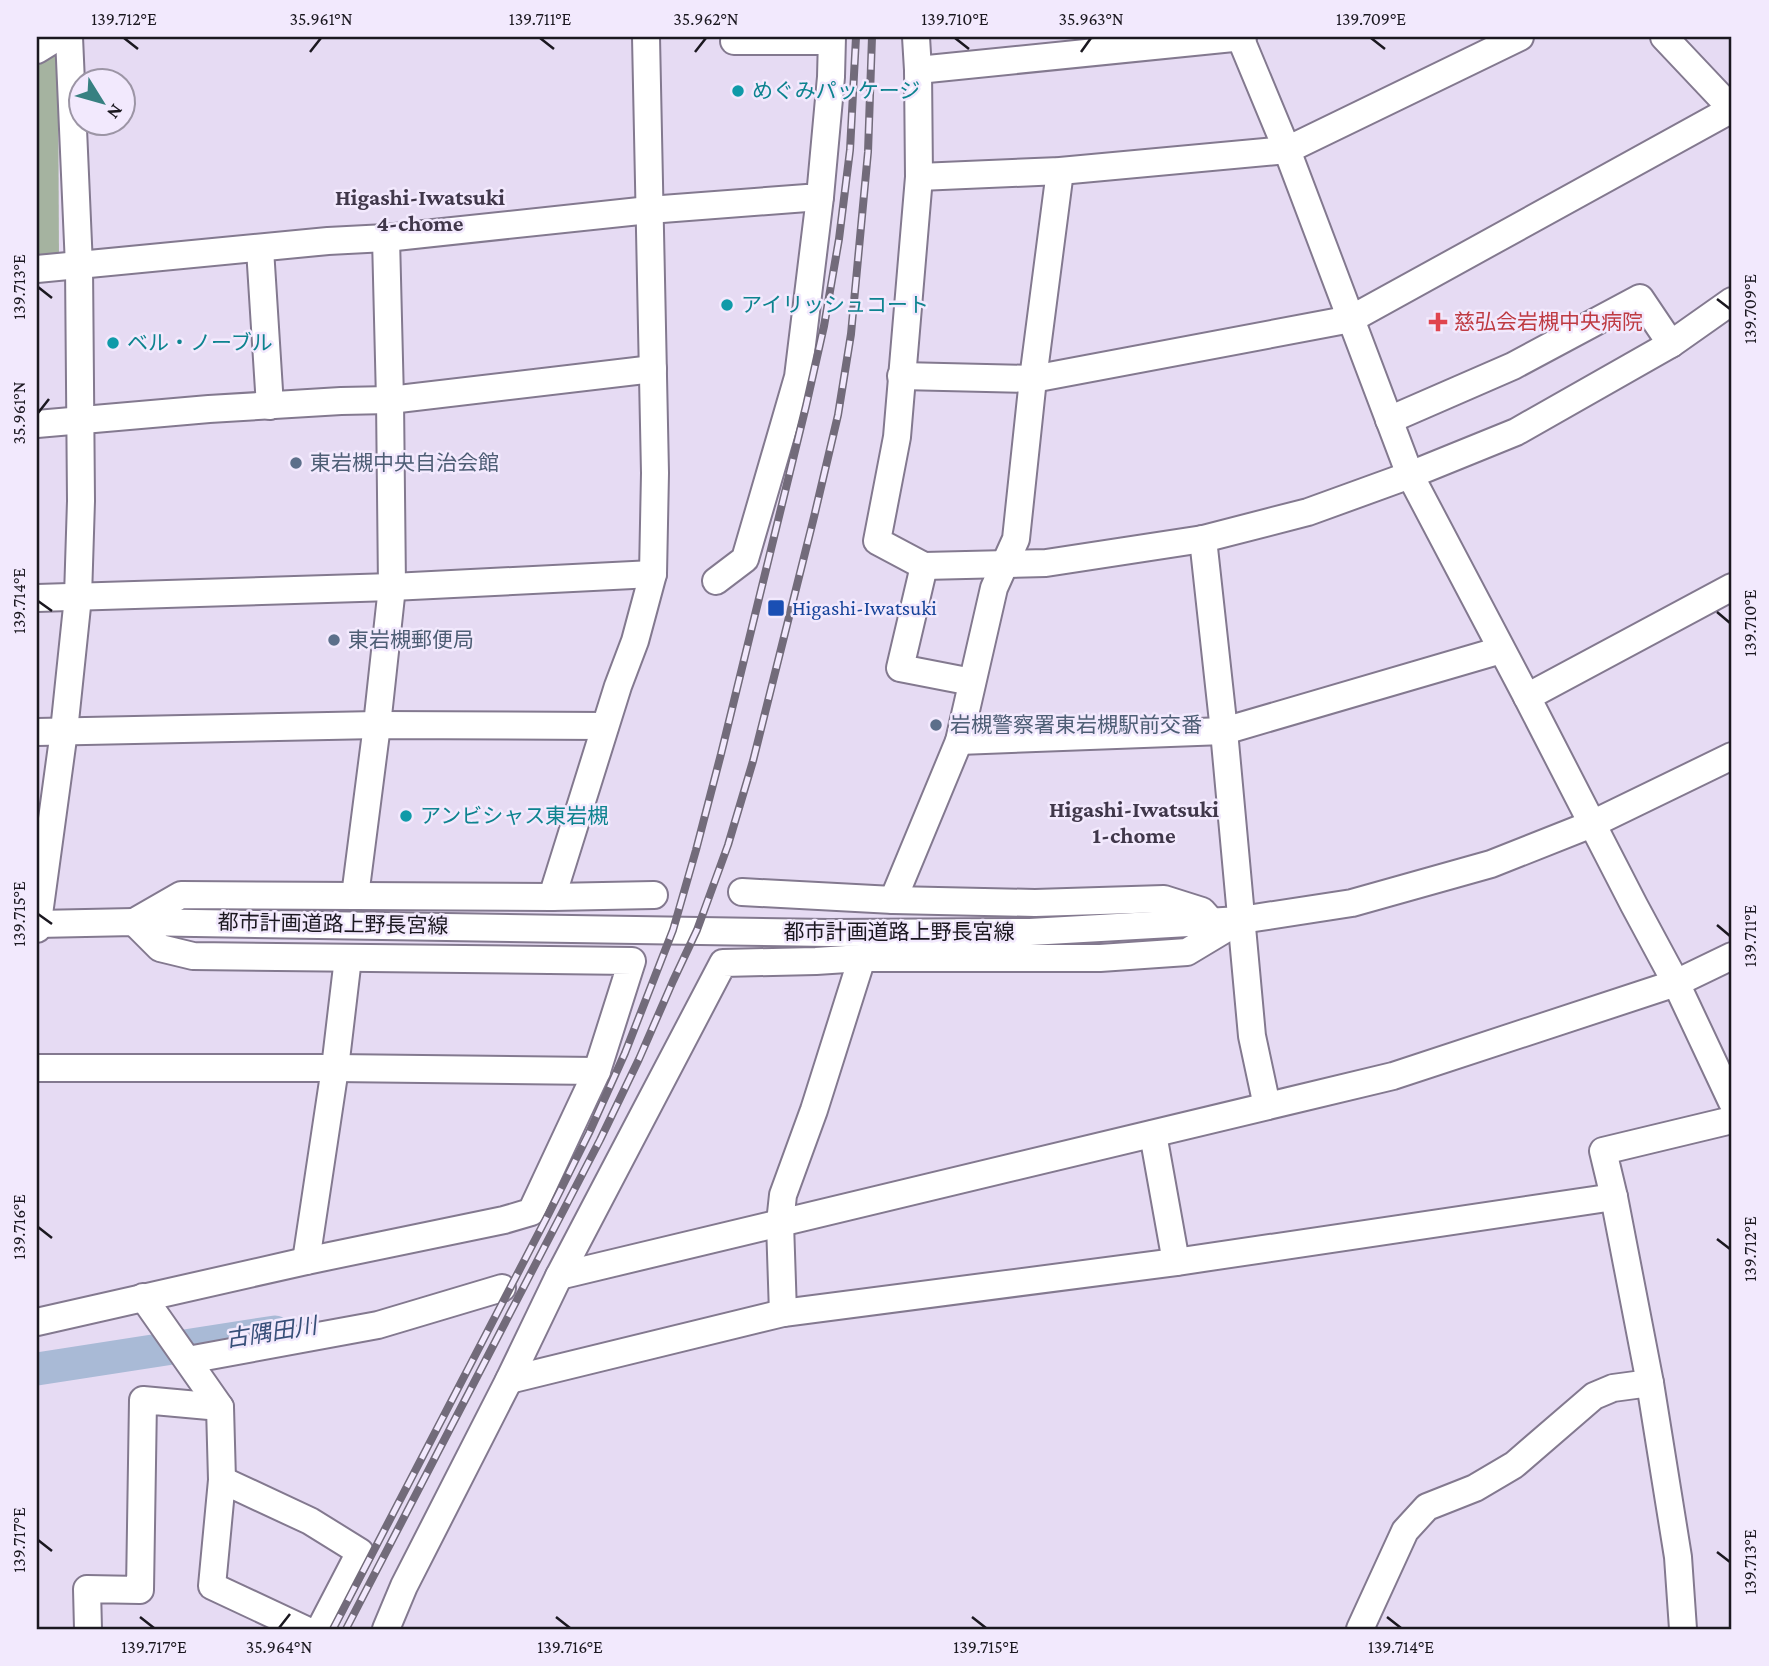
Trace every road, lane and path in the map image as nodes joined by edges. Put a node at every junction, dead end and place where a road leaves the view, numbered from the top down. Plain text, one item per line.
1 (58, 37) edge
2 (69, 37) edge
3 (646, 37) edge
4 (916, 37) edge
5 (1241, 37) edge
6 (1520, 37) edge
7 (1664, 37) edge
8 (832, 39) edge
9 (734, 41) dead end
10 (37, 50) edge
11 (918, 70) junction
12 (1732, 109) edge
13 (1287, 150) junction
14 (1060, 171) junction
15 (919, 177) junction
16 (820, 197) junction
17 (649, 210) junction
18 (386, 237) junction
19 (260, 249) junction
20 (79, 266) junction
21 (37, 269) edge
22 (1732, 301) edge
23 (1351, 319) junction
24 (1671, 344) junction
25 (653, 369) junction
26 (901, 376) junction
27 (1033, 379) junction
28 (390, 400) junction
29 (270, 406) junction
30 (80, 420) junction
31 (1389, 420) junction
32 (37, 424) edge
33 (1410, 475) junction
34 (1203, 539) junction
35 (1006, 565) junction
36 (923, 566) junction
37 (653, 574) junction
38 (716, 581) dead end
39 (391, 587) junction
40 (1732, 587) edge
41 (78, 597) junction
42 (37, 598) edge
43 (1501, 650) junction
44 (972, 682) junction
45 (1527, 697) junction
46 (377, 725) junction
47 (605, 726) junction
48 (64, 731) junction
49 (1224, 731) junction
50 (37, 733) edge
51 (959, 741) junction
52 (1732, 756) edge
53 (1592, 824) junction
54 (742, 892) dead end
55 (654, 895) dead end
56 (355, 896) junction
57 (552, 897) junction
58 (893, 900) junction
59 (1241, 919) junction
60 (1212, 921) junction
61 (134, 922) junction
62 (37, 926) edge
63 (1732, 956) edge
64 (348, 958) junction
65 (862, 958) junction
66 (1676, 983) junction
67 (37, 1068) edge
68 (335, 1068) junction
69 (597, 1071) junction
70 (1732, 1102) edge
71 (1267, 1106) junction
72 (1732, 1120) edge
73 (1153, 1134) junction
74 (1614, 1197) junction
75 (780, 1223) junction
76 (306, 1261) junction
77 (1176, 1262) junction
78 (559, 1276) junction
79 (502, 1288) dead end
80 (143, 1297) junction
81 (783, 1313) junction
82 (37, 1322) edge
83 (181, 1352) junction
84 (509, 1380) junction
85 (1650, 1383) junction
86 (220, 1407) junction
87 (222, 1480) junction
88 (88, 1629) edge
89 (304, 1629) edge
90 (320, 1629) edge
91 (386, 1629) edge
92 (1360, 1629) edge
93 (1682, 1629) edge

1 - 10 street
2 - 20 street
3 - 17 street
4 - 11 street
5 - 11 street
5 - 13 street
6 - 13 street
7 - 12 street
8 - 9 street
8 - 16 street
11 - 15 street
12 - 23 street
13 - 14 street
13 - 23 street
14 - 15 street
14 - 27 street
15 - 26 street
16 - 17 street
16 - 38 street
17 - 18 street
17 - 25 street
18 - 19 street
18 - 28 street
19 - 20 street
19 - 29 street
20 - 21 street
20 - 30 street
22 - 24 street
23 - 27 street
23 - 31 street
24 - 31 street
24 - 33 street
25 - 28 street
25 - 37 street
26 - 27 street
26 - 36 street
27 - 35 street
28 - 29 street
28 - 39 street
29 - 30 street
30 - 32 street
30 - 41 street
31 - 33 street
33 - 34 street
33 - 43 street
34 - 35 street
34 - 49 street
35 - 36 street
35 - 44 street
36 - 44 street
37 - 39 street
37 - 47 street
39 - 41 street
39 - 46 street
40 - 45 street
41 - 42 street
41 - 48 street
43 - 45 street
43 - 49 street
44 - 51 street
45 - 53 street
46 - 47 street
46 - 48 street
46 - 56 street
47 - 57 street
48 - 50 street
48 - 62 street
49 - 51 street
49 - 59 street
51 - 58 street
52 - 53 street, 都市計画道路上野長宮線
53 - 59 street, 都市計画道路上野長宮線
53 - 66 street
54 - 58 street
55 - 57 street
56 - 57 street
56 - 61 street
58 - 60 street
59 - 60 street, 都市計画道路上野長宮線
59 - 65 street
59 - 71 street
60 - 61 street, 都市計画道路上野長宮線
61 - 62 street, 都市計画道路上野長宮線
61 - 64 street
63 - 66 street
64 - 68 street
64 - 69 street
65 - 75 street
65 - 78 street
66 - 70 street
66 - 71 street
67 - 68 street
68 - 69 street
68 - 76 street
69 - 76 street
71 - 73 street
72 - 74 street
73 - 75 street
73 - 77 street
74 - 77 street
74 - 85 street
75 - 78 street
75 - 81 street
76 - 80 street
77 - 81 street
78 - 84 street
79 - 83 street
80 - 82 street
80 - 83 street
81 - 84 street
83 - 86 street
84 - 91 street
85 - 92 street
85 - 93 street
86 - 87 street
86 - 88 street
87 - 89 street
87 - 90 street

